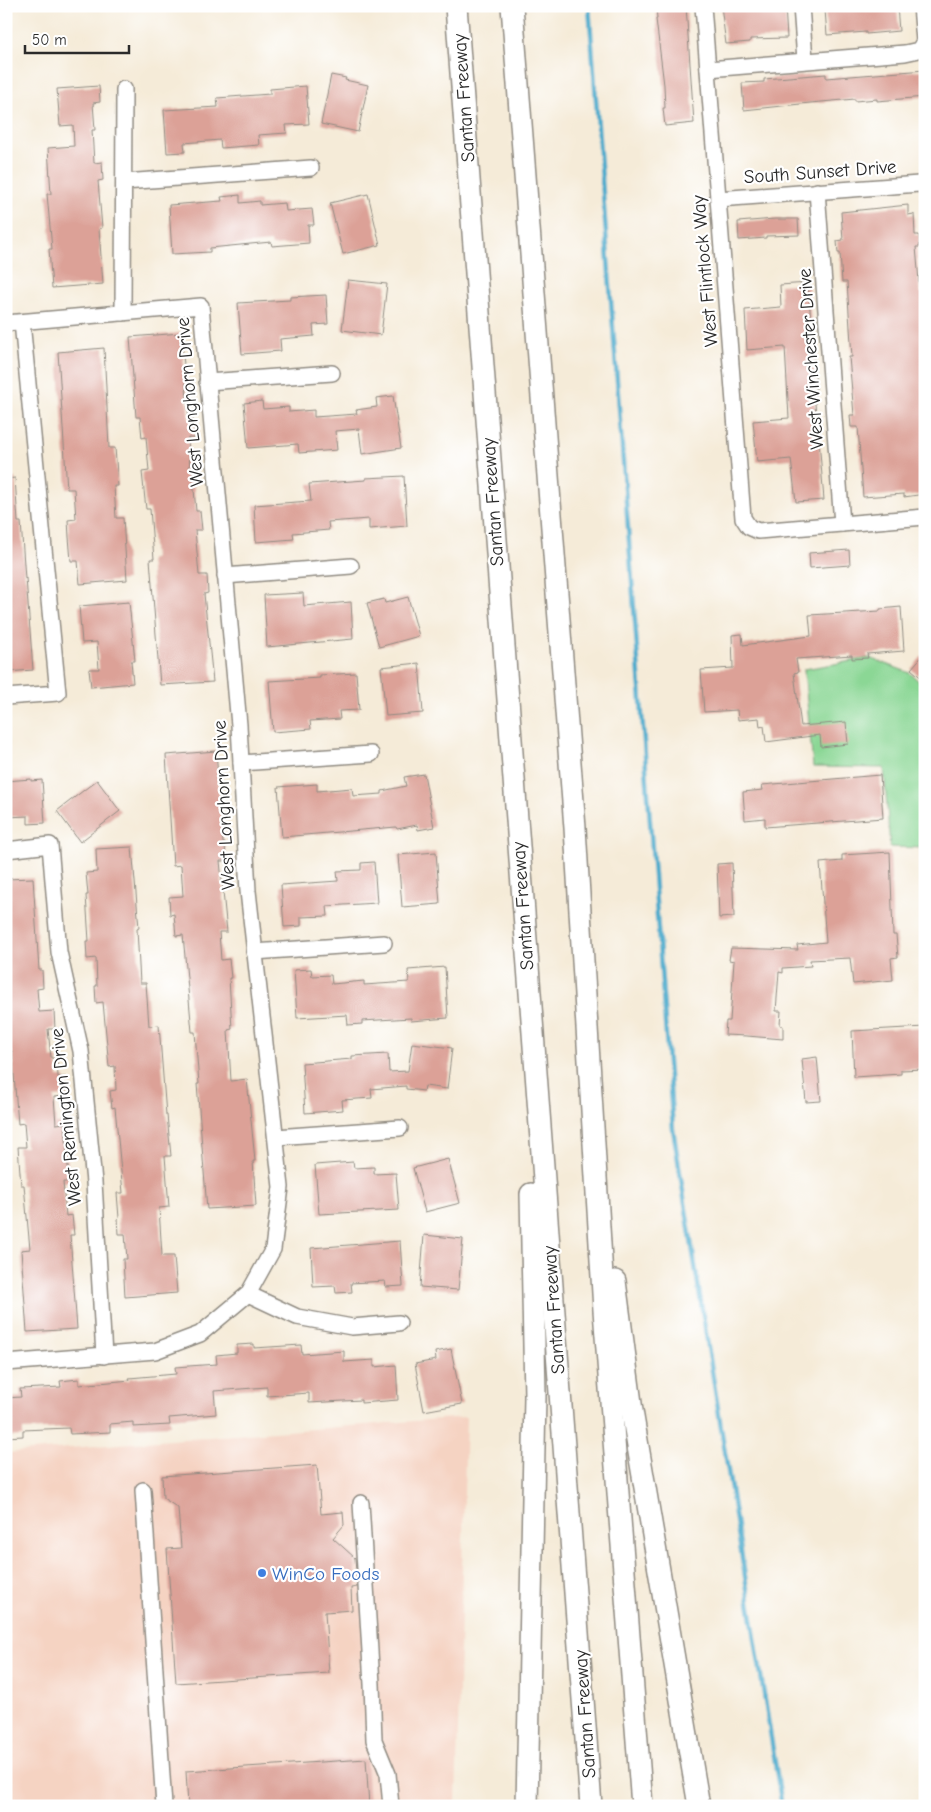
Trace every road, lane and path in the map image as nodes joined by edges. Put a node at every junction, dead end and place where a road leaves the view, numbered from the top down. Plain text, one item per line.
1 (448, 6) edge
2 (456, 6) edge
3 (512, 6) edge
4 (521, 6) edge
5 (703, 6) edge
6 (801, 6) edge
7 (923, 14) edge
8 (805, 60) junction
9 (708, 69) junction
10 (124, 89) dead end
11 (463, 100) junction
12 (311, 168) dead end
13 (124, 182) junction
14 (925, 186) edge
15 (817, 191) junction
16 (526, 199) junction
17 (718, 199) junction
18 (122, 313) junction
19 (22, 322) junction
20 (6, 323) edge
21 (332, 374) dead end
22 (207, 382) junction
23 (925, 517) edge
24 (842, 524) junction
25 (351, 566) dead end
26 (225, 576) junction
27 (6, 697) edge
28 (371, 754) dead end
29 (241, 763) junction
30 (6, 850) edge
31 (384, 943) dead end
32 (254, 952) junction
33 (536, 1084) junction
34 (400, 1128) dead end
35 (276, 1137) junction
36 (594, 1137) junction
37 (248, 1294) junction
38 (399, 1324) dead end
39 (104, 1356) junction
40 (6, 1362) edge
41 (143, 1490) dead end
42 (361, 1503) dead end
43 (164, 1806) edge
44 (391, 1806) edge
45 (527, 1806) edge
46 (591, 1806) edge
47 (642, 1806) edge
48 (699, 1806) edge

1 - 11 highway
2 - 11 highway, Santan Freeway
3 - 16 highway
4 - 16 highway
5 - 9 street, West Flintlock Way
6 - 8 street
7 - 8 street
8 - 9 street
9 - 17 street, West Flintlock Way
10 - 13 street
11 - 33 highway, Santan Freeway
12 - 13 street
13 - 18 street
14 - 15 street, South Sunset Drive
15 - 17 street, South Sunset Drive
15 - 24 street, West Winchester Drive
16 - 36 highway
17 - 24 street, West Flintlock Way
18 - 19 street
18 - 22 street, West Longhorn Drive
19 - 20 street
19 - 27 street
21 - 22 street
22 - 26 street, West Longhorn Drive
23 - 24 street
25 - 26 street
26 - 29 street, West Longhorn Drive
28 - 29 street
29 - 32 street, West Longhorn Drive
30 - 39 street, West Remington Drive
31 - 32 street
32 - 35 street, West Longhorn Drive
33 - 45 highway
33 - 46 highway, Santan Freeway
34 - 35 street
35 - 37 street, West Longhorn Drive
36 - 47 highway
36 - 48 highway
37 - 38 street
37 - 39 street
39 - 40 street
41 - 43 street
42 - 44 street

